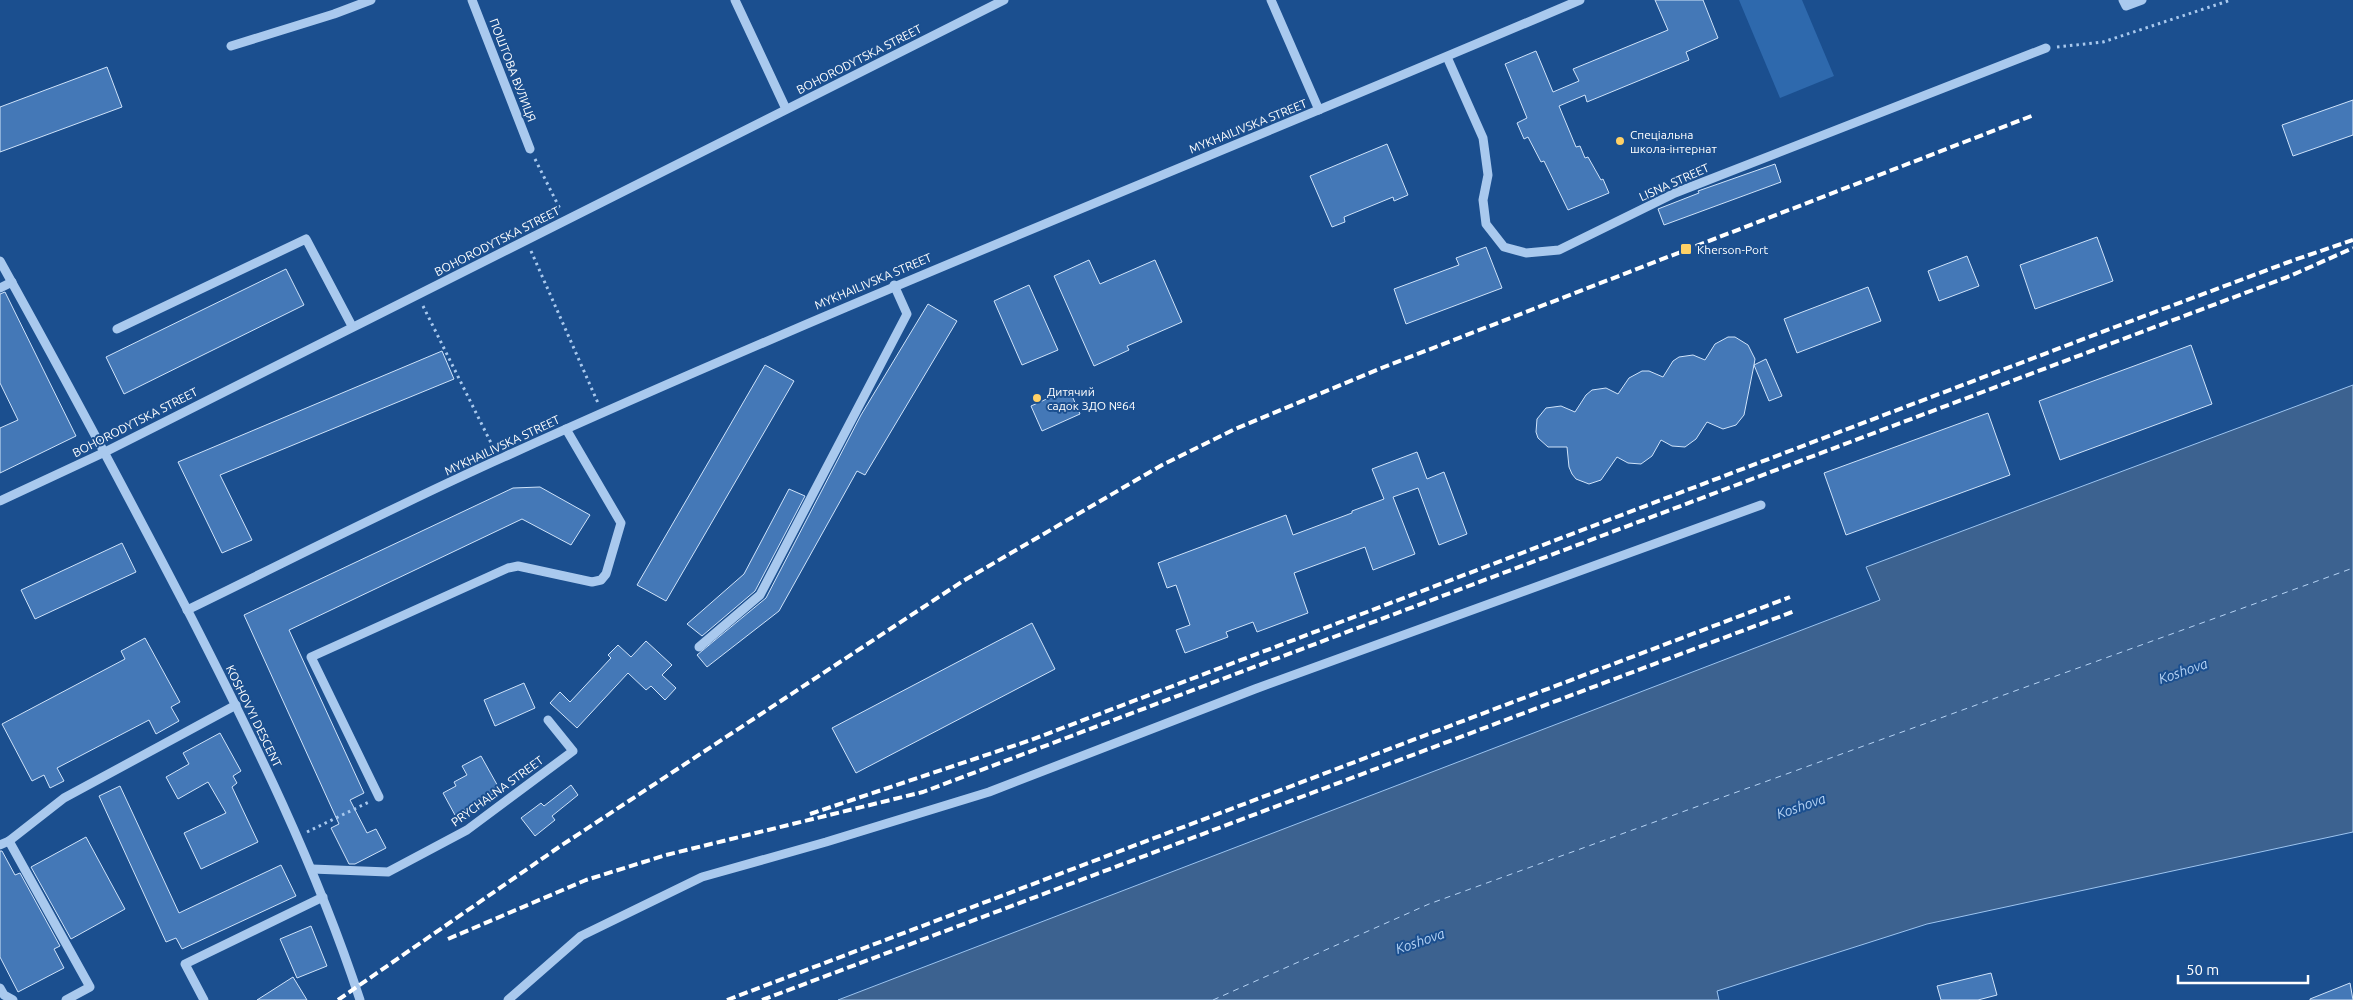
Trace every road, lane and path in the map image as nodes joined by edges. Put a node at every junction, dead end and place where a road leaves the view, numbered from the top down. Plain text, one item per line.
1 (371, 0) edge
2 (472, 0) edge
3 (735, 0) edge
4 (1004, 0) edge
5 (1271, 0) edge
6 (1580, 0) edge
7 (2124, 0) edge
8 (2142, 0) edge
9 (2231, 0) edge
10 (231, 46) dead end
11 (2046, 48) joint
12 (1447, 57) junction
13 (786, 110) junction
14 (1319, 110) junction
15 (530, 149) joint
16 (566, 220) junction
17 (526, 240) junction
18 (0, 261) edge
19 (12, 282) junction
20 (894, 286) junction
21 (0, 288) edge
22 (417, 295) junction
23 (352, 326) junction
24 (117, 329) dead end
25 (602, 413) junction
26 (566, 429) junction
27 (105, 452) junction
28 (499, 459) junction
29 (0, 501) edge
30 (1761, 505) dead end
31 (187, 610) junction
32 (699, 647) dead end
33 (236, 705) junction
34 (548, 720) dead end
35 (378, 798) joint
36 (298, 836) junction
37 (10, 840) junction
38 (0, 845) edge
39 (312, 869) junction
40 (323, 897) junction
41 (0, 988) edge
42 (13, 1000) edge
43 (66, 1000) edge
44 (204, 1000) edge
45 (360, 1000) edge
46 (508, 1000) edge

1 - 10 street
2 - 15 street, ПОШТОВА ВУЛИЦЯ
3 - 13 street
4 - 13 street, BOHORODYTSKA STREET
5 - 14 street
6 - 12 street, MYKHAILIVSKA STREET
7 - 8 street
9 - 11 path
11 - 12 street, LISNA STREET
12 - 14 street, MYKHAILIVSKA STREET
13 - 16 street, BOHORODYTSKA STREET
14 - 20 street, MYKHAILIVSKA STREET
15 - 16 path
16 - 17 street, BOHORODYTSKA STREET
17 - 22 street, BOHORODYTSKA STREET
17 - 25 path
18 - 19 street, KOSHOVYI DESCENT
19 - 21 street
19 - 27 street, KOSHOVYI DESCENT
20 - 25 street, MYKHAILIVSKA STREET
20 - 32 street
22 - 23 street, BOHORODYTSKA STREET
22 - 28 path
23 - 24 street
23 - 27 street, BOHORODYTSKA STREET
25 - 26 street, MYKHAILIVSKA STREET
26 - 28 street, MYKHAILIVSKA STREET
26 - 35 street
27 - 29 street, BOHORODYTSKA STREET
27 - 31 street, KOSHOVYI DESCENT
28 - 31 street, MYKHAILIVSKA STREET
30 - 46 street
31 - 33 street, KOSHOVYI DESCENT
33 - 36 street, KOSHOVYI DESCENT
33 - 37 street
34 - 39 street, PRYCHALNA STREET
35 - 36 path
36 - 39 street, KOSHOVYI DESCENT
37 - 38 street
37 - 43 street
39 - 40 street, KOSHOVYI DESCENT
40 - 44 street
40 - 45 street, KOSHOVYI DESCENT
41 - 42 street

